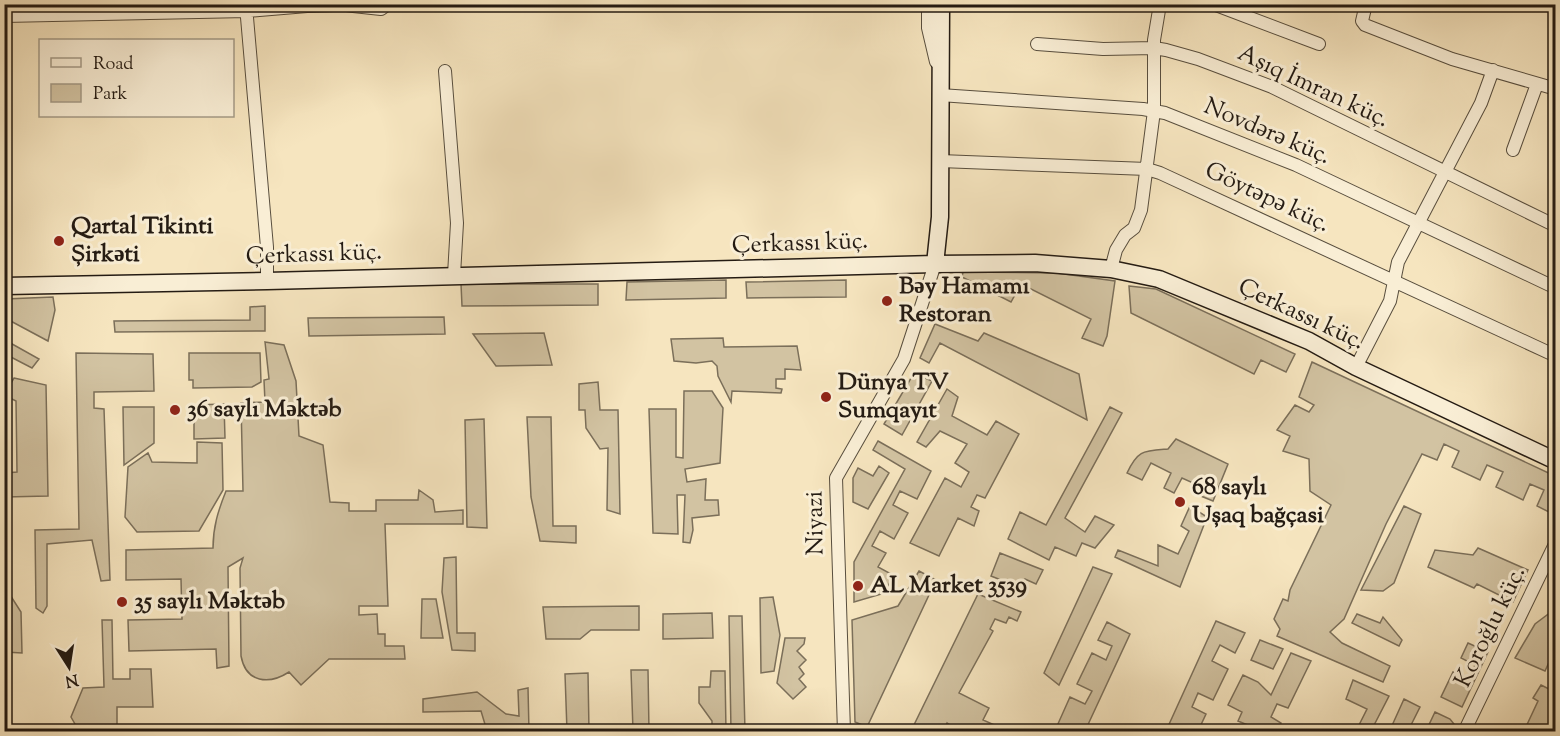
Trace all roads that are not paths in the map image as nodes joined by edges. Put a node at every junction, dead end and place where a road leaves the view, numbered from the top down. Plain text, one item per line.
1 (388, 4) edge
2 (928, 4) edge
3 (941, 4) edge
4 (949, 4) edge
5 (1160, 4) edge
6 (1213, 4) edge
7 (1366, 4) edge
8 (307, 5) edge
9 (146, 8) edge
10 (247, 8) edge
11 (67, 9) edge
12 (4, 16) edge
13 (1038, 44) dead end
14 (1319, 44) dead end
15 (1154, 48) junction
16 (1493, 70) junction
17 (445, 71) dead end
18 (940, 76) junction
19 (1537, 84) junction
20 (1556, 88) edge
21 (940, 95) junction
22 (1154, 111) junction
23 (1513, 150) dead end
24 (940, 161) junction
25 (1147, 169) junction
26 (1445, 173) junction
27 (1418, 224) junction
28 (1556, 226) edge
29 (935, 264) junction
30 (1111, 269) junction
31 (454, 275) junction
32 (1394, 280) junction
33 (267, 281) junction
34 (4, 286) edge
35 (1556, 288) edge
36 (1556, 356) edge
37 (1356, 367) junction
38 (1556, 461) edge
39 (1556, 542) edge
40 (844, 732) edge
41 (1464, 732) edge

1 - 8 street
2 - 18 street
3 - 18 street
4 - 18 street
5 - 15 street
6 - 14 street
7 - 16 street
8 - 10 street
9 - 10 street
9 - 11 street
10 - 33 street
11 - 12 street
13 - 15 street, Aşıq İmran küç.
15 - 22 street
15 - 26 street, Aşıq İmran küç.
16 - 19 street
16 - 26 street
17 - 31 street
18 - 21 street
19 - 20 street
19 - 23 street
21 - 22 street, Novdərə küç.
21 - 24 street
22 - 25 street
22 - 27 street, Novdərə küç.
24 - 25 street, Göytəpə küç.
24 - 29 street
25 - 30 street
25 - 32 street, Göytəpə küç.
26 - 27 street
26 - 28 street, Aşıq İmran küç.
27 - 32 street
27 - 35 street, Novdərə küç.
29 - 30 street, Çerkassı küç.
29 - 31 street, Çerkassı küç.
29 - 40 street, Niyazi
30 - 37 street, Çerkassı küç.
31 - 33 street, Çerkassı küç.
32 - 36 street, Göytəpə küç.
32 - 37 street
33 - 34 street, Çerkassı küç.
37 - 38 street, Çerkassı küç.
39 - 41 street, Koroğlu küç.

